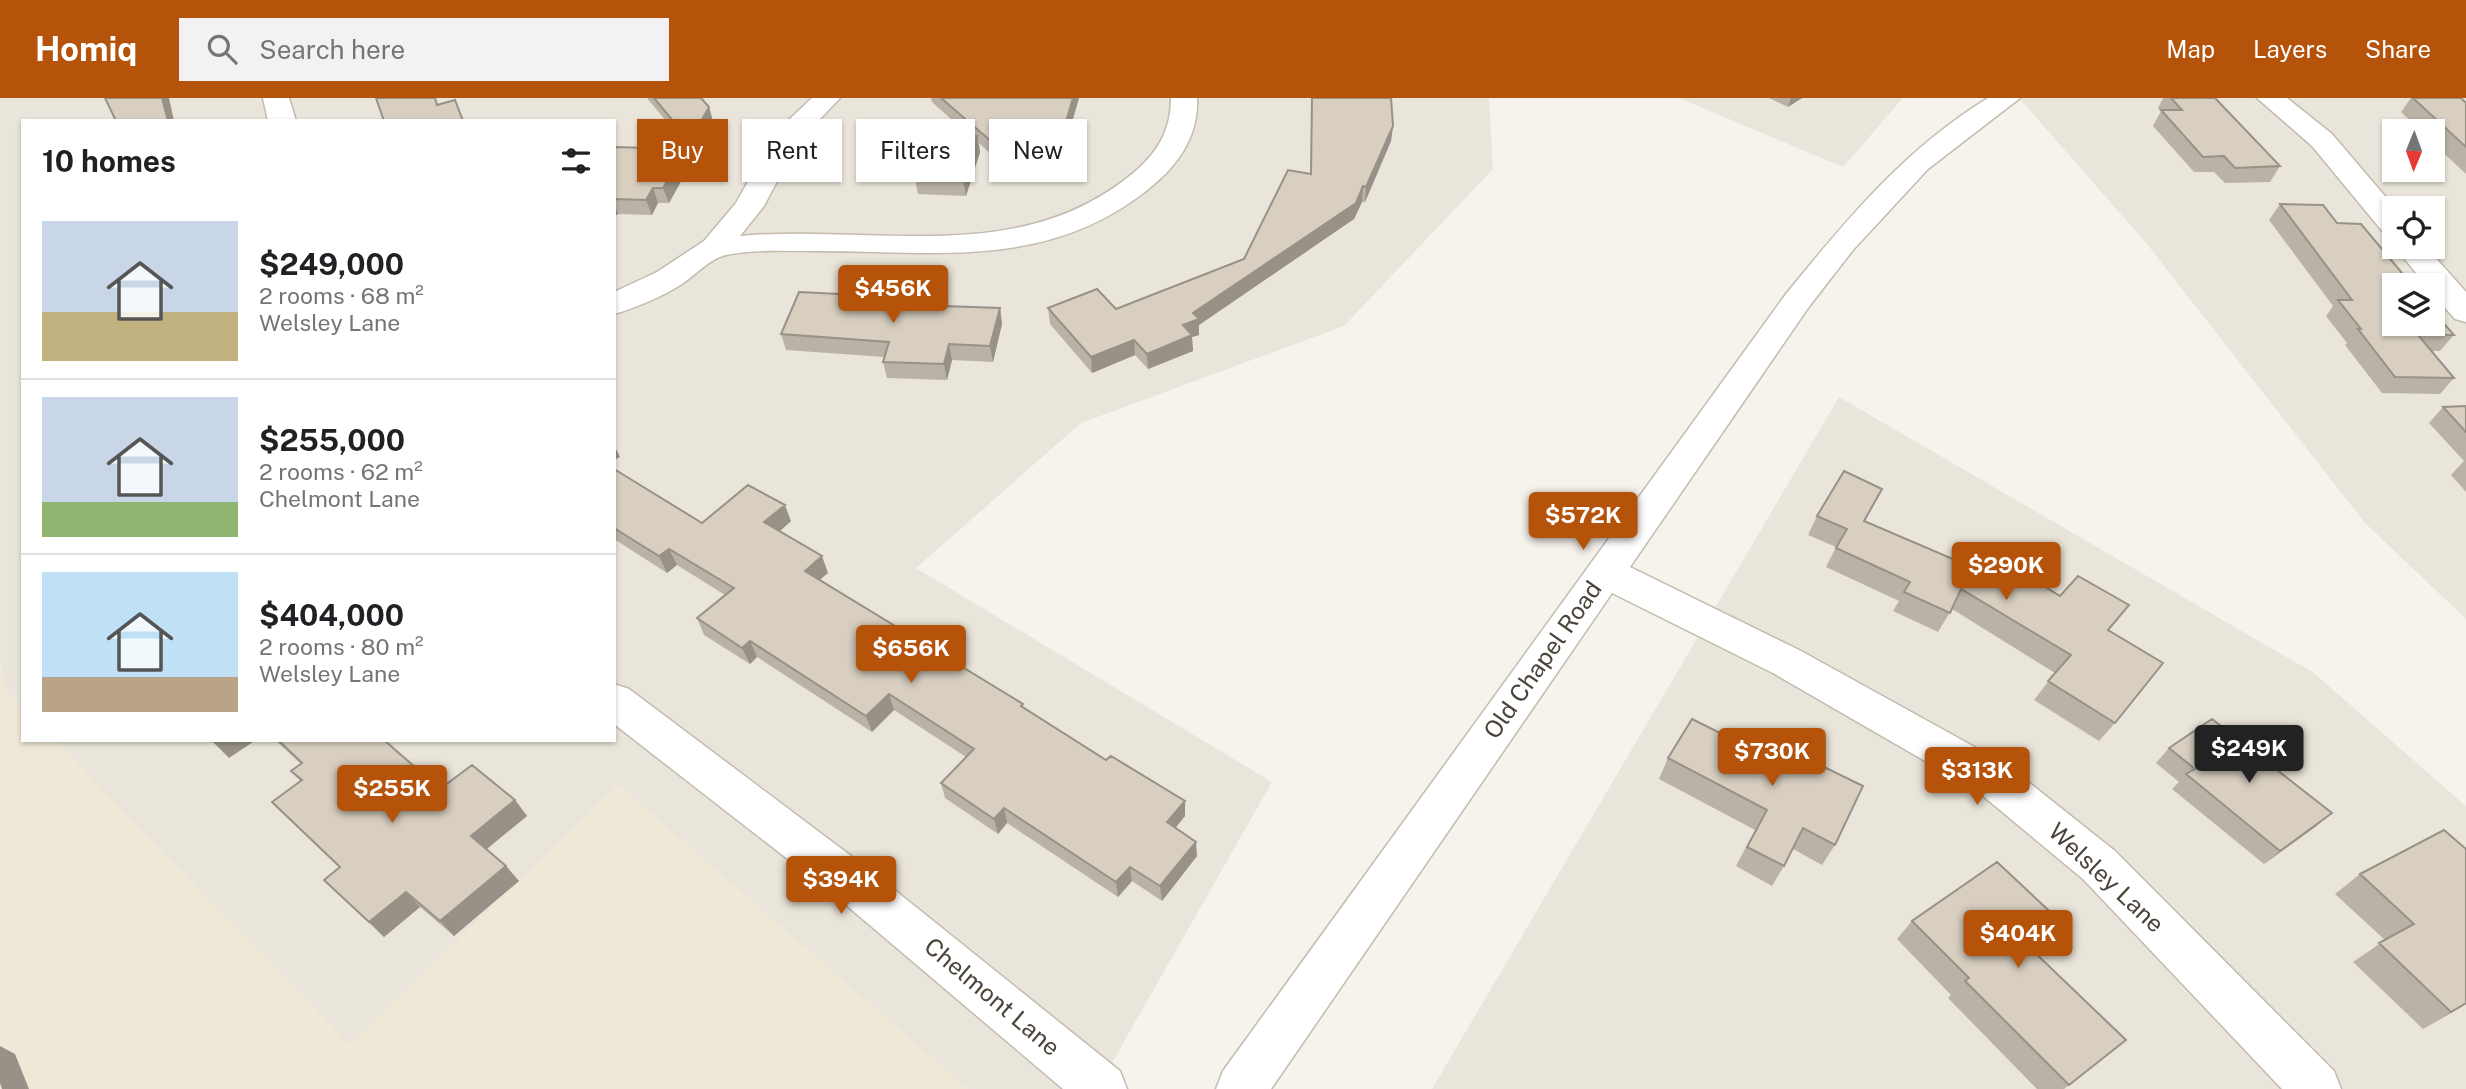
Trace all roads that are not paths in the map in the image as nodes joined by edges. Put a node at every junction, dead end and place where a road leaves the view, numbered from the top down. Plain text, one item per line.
1 (276, 98) edge
2 (827, 98) edge
3 (1184, 98) edge
4 (2270, 98) edge
5 (2002, 99) edge
6 (281, 119) edge
7 (2382, 212) edge
8 (716, 247) junction
9 (2420, 259) edge
10 (616, 303) edge
11 (2466, 312) edge
12 (1605, 572) junction
13 (616, 703) edge
14 (1102, 1089) edge
15 (1241, 1089) edge
16 (2316, 1089) edge

1 - 6 street
2 - 8 street
3 - 8 street
4 - 7 street
5 - 12 street, Old Chapel Road
8 - 10 street
9 - 11 street
12 - 15 street, Old Chapel Road
12 - 16 street, Welsley Lane
13 - 14 street, Chelmont Lane

